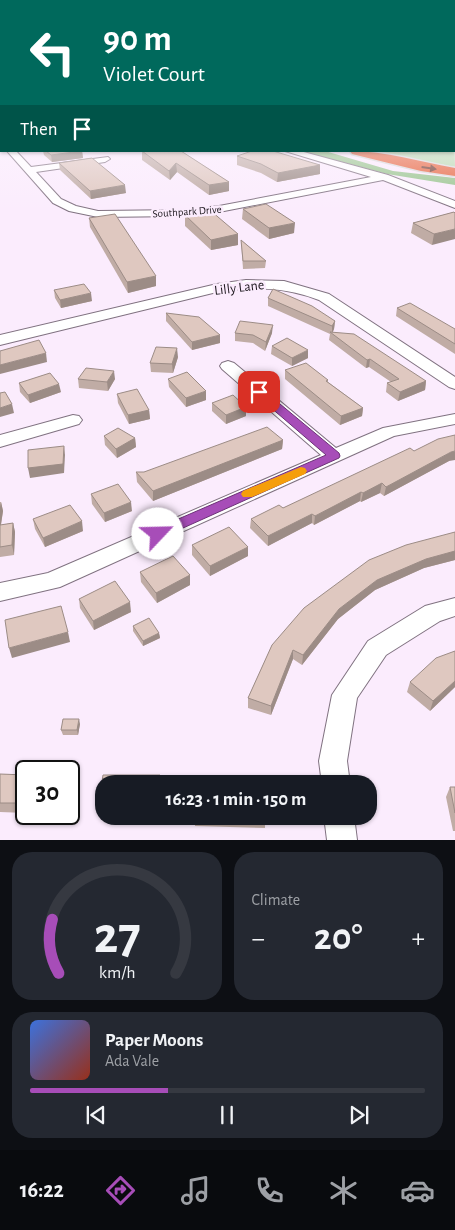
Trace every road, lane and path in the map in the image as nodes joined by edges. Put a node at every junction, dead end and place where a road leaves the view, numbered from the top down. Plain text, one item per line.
1 (12, 152) edge
2 (293, 152) edge
3 (362, 152) edge
4 (105, 158) dead end
5 (29, 170) junction
6 (455, 172) edge
7 (384, 177) junction
8 (455, 205) edge
9 (0, 340) edge
10 (228, 366) dead end
11 (455, 384) edge
12 (455, 419) edge
13 (73, 420) dead end
14 (0, 441) edge
15 (334, 456) junction
16 (0, 592) edge
17 (455, 607) edge
18 (335, 775) edge
19 (340, 825) edge
20 (342, 840) edge

1 - 5 street, Southpark Drive
2 - 7 street
3 -> 6 highway
4 - 5 street
5 - 7 street, Southpark Drive
7 - 8 street
9 - 11 street, Lilly Lane
10 - 15 street
12 - 15 street
13 - 14 street
15 - 16 street
17 - 18 street
19 - 20 street

